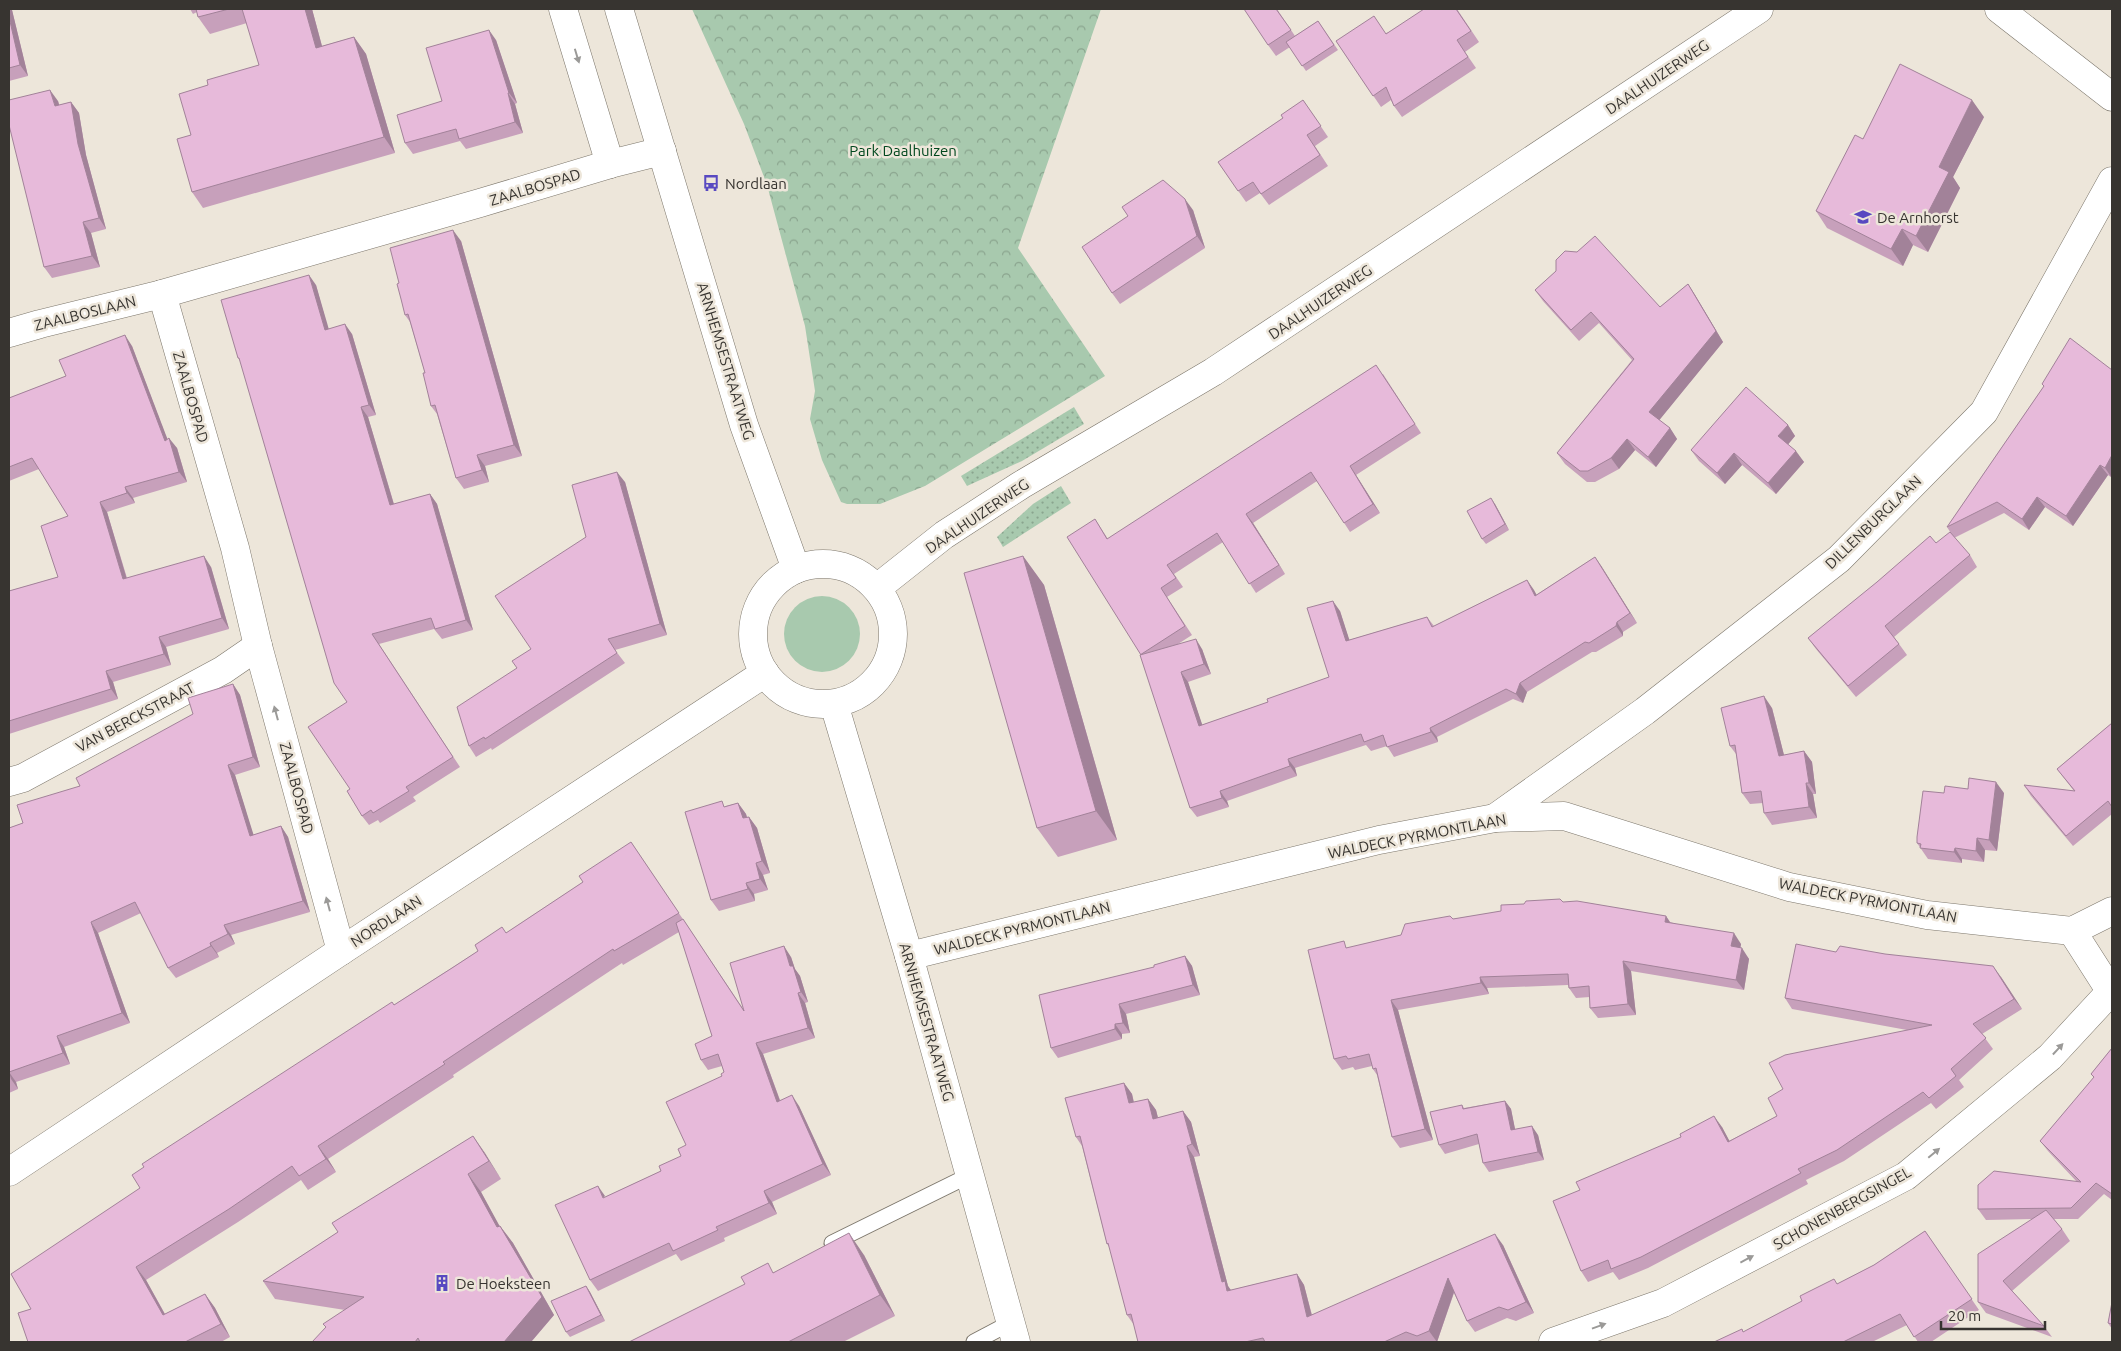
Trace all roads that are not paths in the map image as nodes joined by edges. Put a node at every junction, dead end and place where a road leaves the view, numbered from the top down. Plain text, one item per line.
1 (563, 9) edge
2 (619, 9) edge
3 (1759, 9) edge
4 (1999, 9) edge
5 (2112, 97) edge
6 (662, 151) junction
7 (610, 164) junction
8 (2112, 181) edge
9 (162, 294) junction
10 (9, 333) edge
11 (796, 569) junction
12 (876, 588) junction
13 (258, 646) junction
14 (765, 673) junction
15 (834, 704) junction
16 (9, 782) edge
17 (1495, 818) junction
18 (2112, 911) edge
19 (2072, 931) junction
20 (342, 951) junction
21 (909, 956) junction
22 (2112, 991) edge
23 (9, 1172) edge
24 (970, 1176) junction
25 (819, 1250) edge
26 (1013, 1333) edge
27 (974, 1342) edge
28 (1553, 1342) edge

1 -> 7 street
2 - 6 street, ARNHEMSESTRAATWEG
3 - 12 street, DAALHUIZERWEG
4 - 5 street
6 - 7 street
6 - 11 street, ARNHEMSESTRAATWEG
7 - 9 street, ZAALBOSPAD
8 - 17 street, DILLENBURGLAAN
9 - 10 street, ZAALBOSLAAN
9 - 13 street, ZAALBOSPAD
11 - 12 street
11 - 14 street
12 - 15 street
13 - 16 street, VAN BERCKSTRAAT
20 -> 13 street, ZAALBOSPAD
14 - 15 street
14 - 20 street, NORDLAAN
15 - 21 street, ARNHEMSESTRAATWEG
17 - 19 street, WALDECK PYRMONTLAAN
17 - 21 street, WALDECK PYRMONTLAAN
18 - 19 street
19 - 22 street
20 - 23 street, NORDLAAN
21 - 24 street, ARNHEMSESTRAATWEG
28 -> 22 street, SCHONENBERGSINGEL
24 - 25 lane
24 - 26 street, ARNHEMSESTRAATWEG
26 - 27 lane

